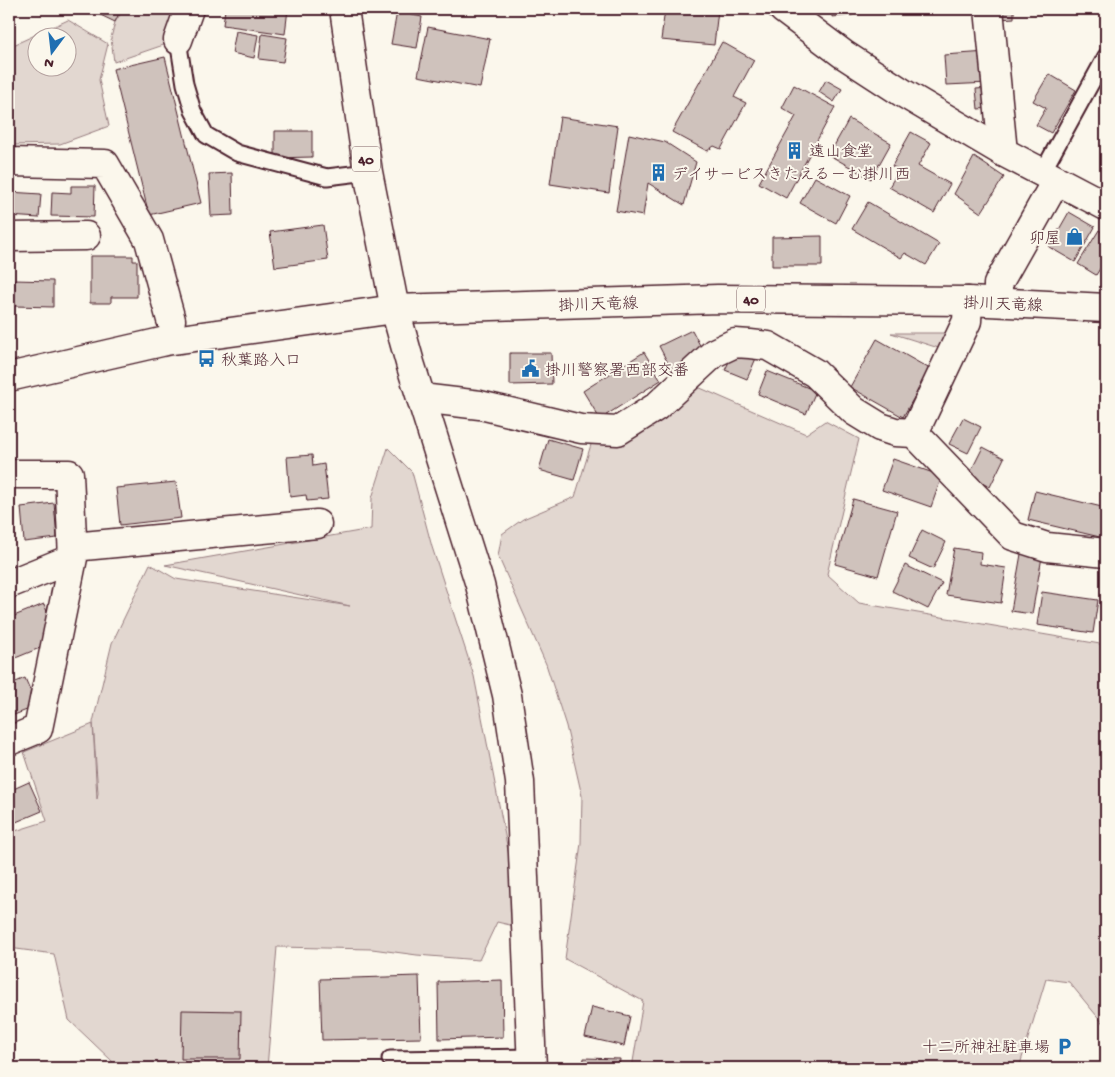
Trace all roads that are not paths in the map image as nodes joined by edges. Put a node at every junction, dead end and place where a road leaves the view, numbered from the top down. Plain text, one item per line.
1 (190, 9) edge
2 (344, 9) edge
3 (783, 9) edge
4 (989, 9) edge
5 (178, 40) joint
6 (1106, 56) edge
7 (1003, 152) junction
8 (9, 162) edge
9 (368, 172) junction
10 (1049, 177) junction
11 (1106, 206) edge
12 (86, 236) dead end
13 (9, 237) edge
14 (968, 301) junction
15 (998, 302) junction
16 (1106, 308) edge
17 (395, 309) junction
18 (171, 320) dead end
19 (9, 377) edge
20 (421, 398) junction
21 (914, 433) junction
22 (9, 474) edge
23 (317, 524) dead end
24 (73, 552) junction
25 (1106, 554) edge
26 (9, 584) edge
27 (9, 741) edge
28 (390, 1059) dead end
29 (532, 1062) edge

1 - 5 street
2 - 9 street, 40
3 - 7 street
4 - 7 street
5 - 9 lane
6 - 10 lane
7 - 10 street
8 - 18 street
9 - 17 street, 40
10 - 11 street
10 - 15 street
12 - 13 street
14 - 15 street, 掛川天竜線 / 40
14 - 17 street, 掛川天竜線 / 40
14 - 21 street
15 - 16 street, 掛川天竜線 / 40
17 - 19 street, 掛川天竜線
17 - 20 street
20 - 21 street
20 - 29 street
21 - 25 street
22 - 24 street
23 - 24 street
24 - 26 street
24 - 27 street
28 - 29 lane

